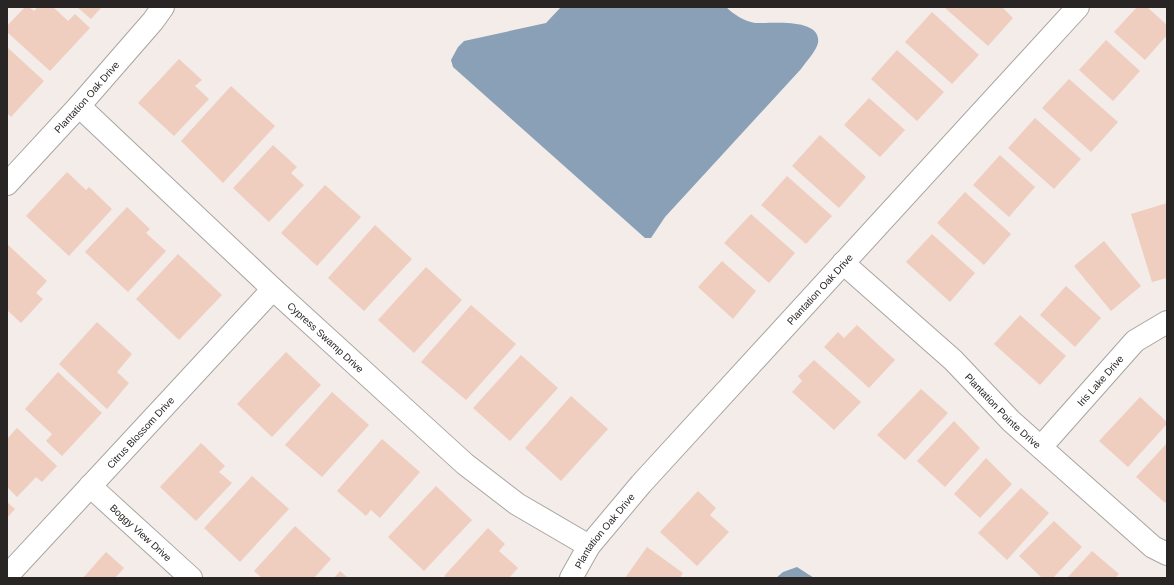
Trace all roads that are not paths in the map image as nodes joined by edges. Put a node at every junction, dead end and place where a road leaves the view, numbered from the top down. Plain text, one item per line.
1 (163, 7) edge
2 (1078, 7) edge
3 (79, 106) junction
4 (7, 184) edge
5 (844, 263) junction
6 (273, 288) junction
7 (1167, 322) edge
8 (1041, 448) junction
9 (90, 486) junction
10 (589, 546) junction
11 (1167, 554) edge
12 (7, 576) edge
13 (192, 578) edge
14 (571, 578) edge

1 - 3 street, Plantation Oak Drive
2 - 5 street, Plantation Oak Drive
3 - 4 street, Plantation Oak Drive
3 - 6 street, Cypress Swamp Drive
5 - 8 street, Plantation Pointe Drive
5 - 10 street, Plantation Oak Drive
6 - 9 street, Citrus Blossom Drive
6 - 10 street, Cypress Swamp Drive
7 - 8 street, Iris Lake Drive
8 - 11 street, Plantation Pointe Drive
9 - 12 street, Citrus Blossom Drive
9 - 13 street, Boggy View Drive
10 - 14 street, Plantation Oak Drive

